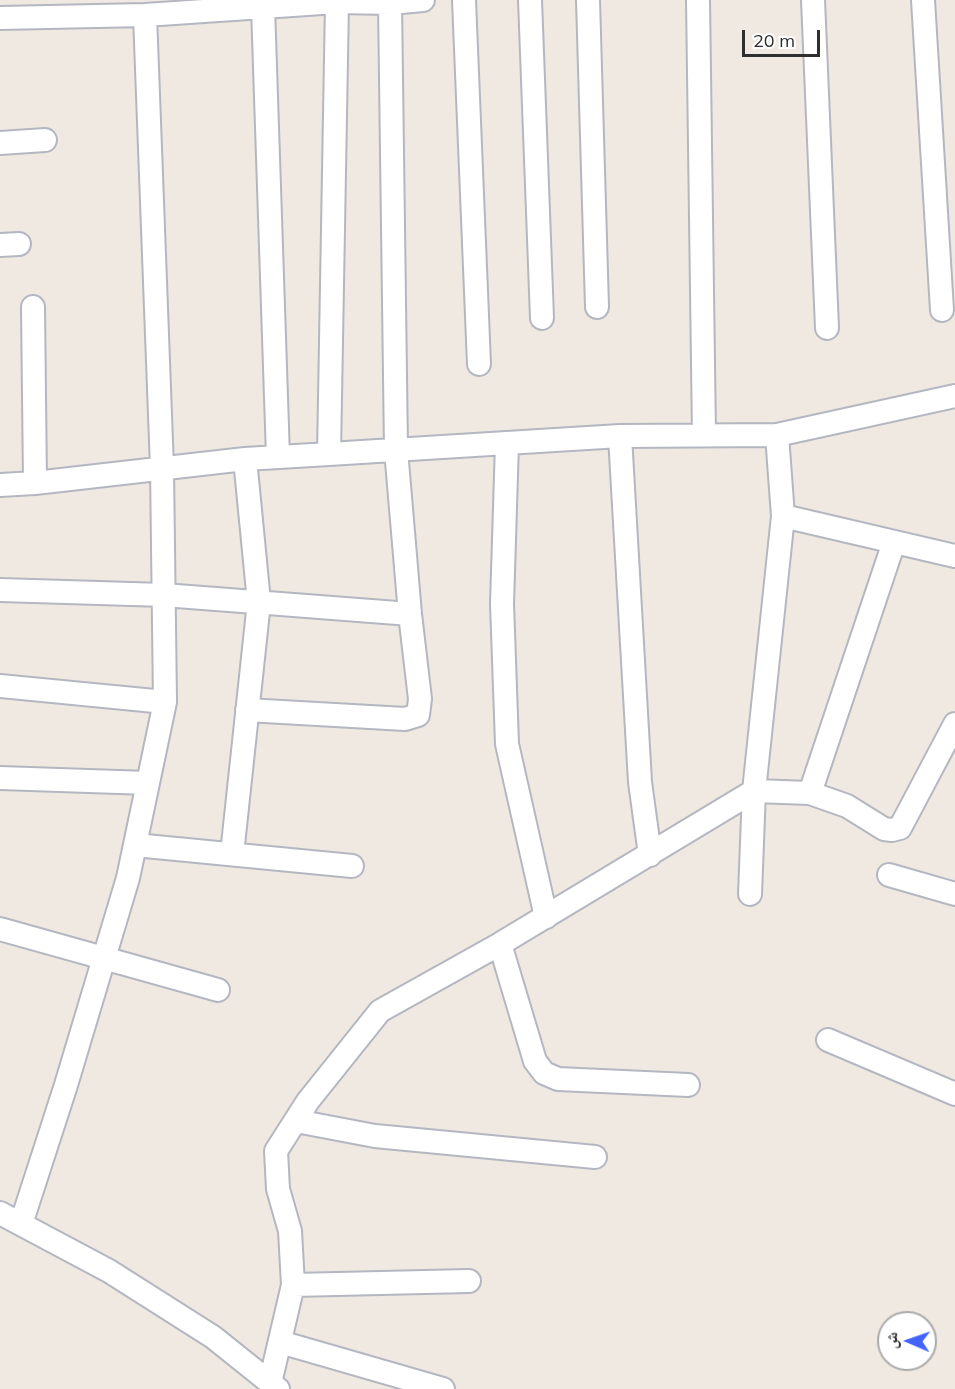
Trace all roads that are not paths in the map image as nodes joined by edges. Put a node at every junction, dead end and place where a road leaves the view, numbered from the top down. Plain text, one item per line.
1 (415, 0) edge
2 (423, 0) edge
3 (464, 0) edge
4 (530, 0) edge
5 (588, 0) edge
6 (698, 0) edge
7 (813, 0) edge
8 (922, 0) edge
9 (313, 2) edge
10 (337, 2) junction
11 (390, 3) junction
12 (263, 7) junction
13 (145, 15) junction
14 (0, 18) edge
15 (45, 140) dead end
16 (0, 143) edge
17 (33, 307) dead end
18 (597, 307) dead end
19 (942, 310) dead end
20 (542, 318) dead end
21 (828, 328) dead end
22 (479, 364) dead end
23 (955, 396) edge
24 (704, 435) junction
25 (777, 435) junction
26 (620, 436) junction
27 (507, 443) junction
28 (396, 450) junction
29 (329, 454) junction
30 (278, 457) junction
31 (245, 459) junction
32 (162, 468) junction
33 (35, 483) junction
34 (0, 484) edge
35 (783, 516) junction
36 (894, 542) junction
37 (955, 556) edge
38 (0, 590) edge
39 (164, 595) junction
40 (259, 602) junction
41 (410, 614) junction
42 (0, 686) edge
43 (165, 702) junction
44 (248, 710) junction
45 (955, 724) edge
46 (0, 778) edge
47 (148, 783) junction
48 (754, 791) junction
49 (810, 793) junction
50 (135, 845) junction
51 (232, 854) junction
52 (650, 855) junction
53 (352, 866) dead end
54 (889, 875) dead end
55 (750, 894) dead end
56 (955, 894) edge
57 (546, 917) junction
58 (0, 929) edge
59 (500, 944) junction
60 (104, 958) junction
61 (218, 990) dead end
62 (828, 1040) dead end
63 (688, 1085) dead end
64 (955, 1094) edge
65 (296, 1121) junction
66 (595, 1157) dead end
67 (0, 1213) edge
68 (21, 1224) junction
69 (469, 1281) dead end
70 (293, 1285) junction
71 (280, 1342) junction
72 (274, 1386) edge
73 (442, 1389) edge

1 - 2 street
1 - 11 street
3 - 22 street
4 - 20 street
5 - 18 street
6 - 24 street
7 - 21 street
8 - 19 street
9 - 10 street
9 - 12 street
10 - 11 street
10 - 29 street
11 - 28 street
12 - 13 street
12 - 30 street
13 - 14 street
13 - 32 street
15 - 16 street
17 - 33 street
23 - 25 street
24 - 25 street
24 - 26 street
25 - 35 street
26 - 27 street
26 - 52 street
27 - 28 street
27 - 57 street
28 - 29 street
28 - 41 street
29 - 30 street
30 - 31 street
31 - 32 street
31 - 40 street
32 - 33 street
32 - 39 street
33 - 34 street
35 - 36 street
35 - 48 street
36 - 37 street
36 - 49 street
38 - 39 street
39 - 40 street
39 - 43 street
40 - 41 street
40 - 44 street
41 - 44 street
42 - 43 street
43 - 47 street
44 - 51 street
45 - 49 street
46 - 47 street
47 - 50 street
48 - 49 street
48 - 52 street
48 - 55 street
50 - 51 street
50 - 60 street
51 - 53 street
52 - 57 street
54 - 56 street
57 - 59 street
58 - 60 street
59 - 63 street
59 - 65 street
60 - 61 street
60 - 68 street
62 - 64 street
65 - 66 street
65 - 70 street
67 - 68 street
68 - 72 street
69 - 70 street
70 - 71 street
71 - 72 street
71 - 73 street

